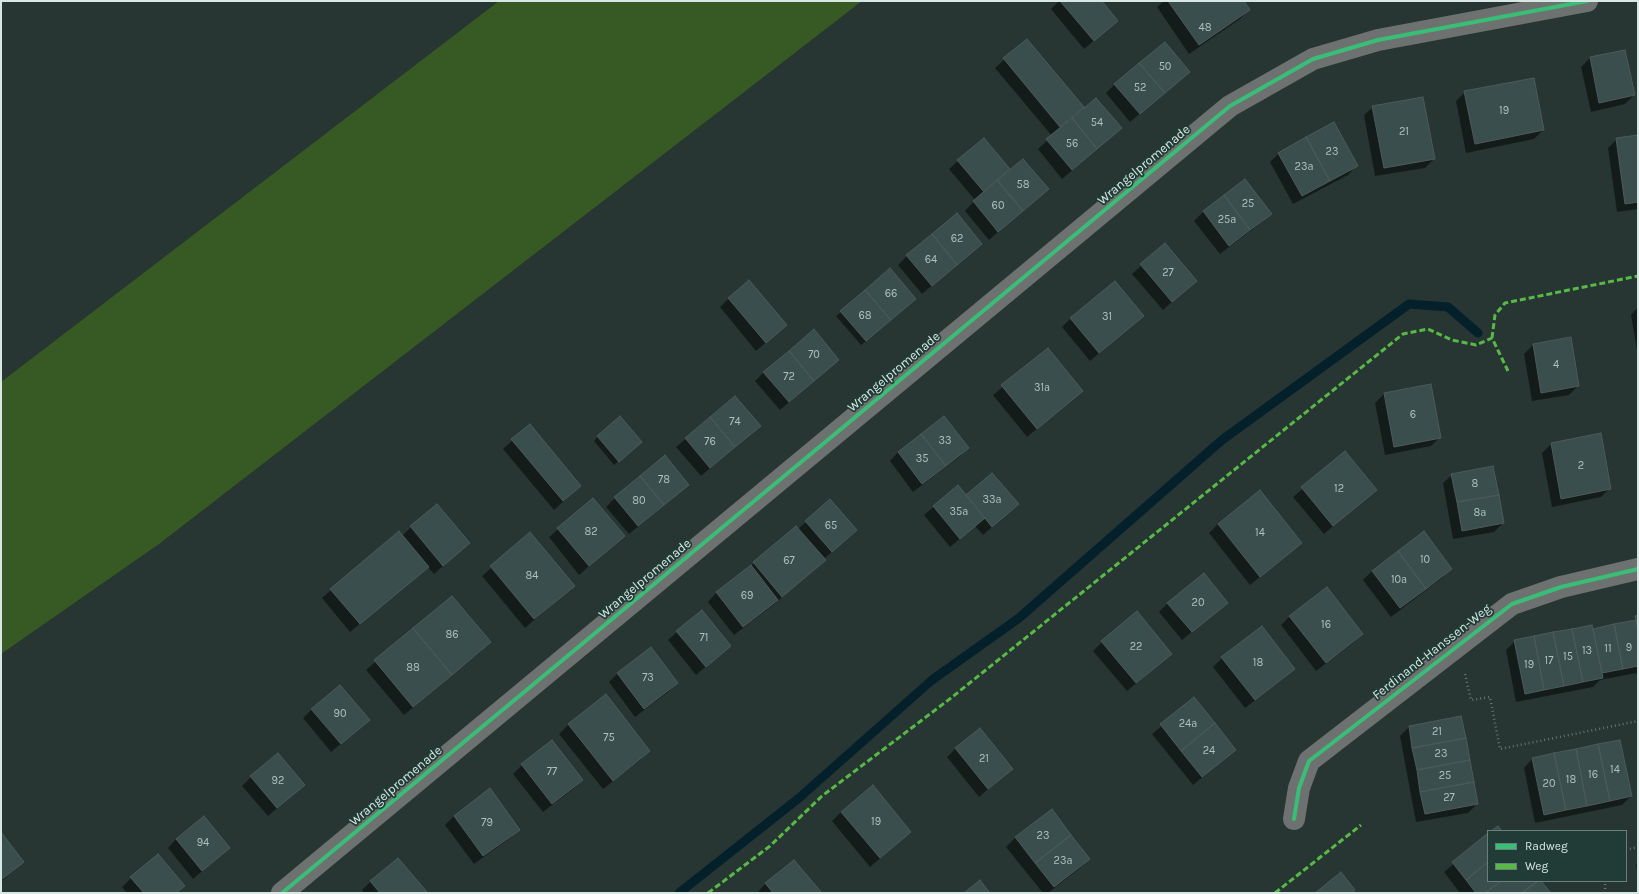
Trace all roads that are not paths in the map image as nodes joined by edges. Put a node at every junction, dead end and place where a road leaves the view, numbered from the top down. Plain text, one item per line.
1 (1588, 1) edge
2 (1638, 569) edge
3 (1294, 819) dead end
4 (282, 893) edge

1 - 4 street, Wrangelpromenade
2 - 3 street, Ferdinand-Hanssen-Weg

